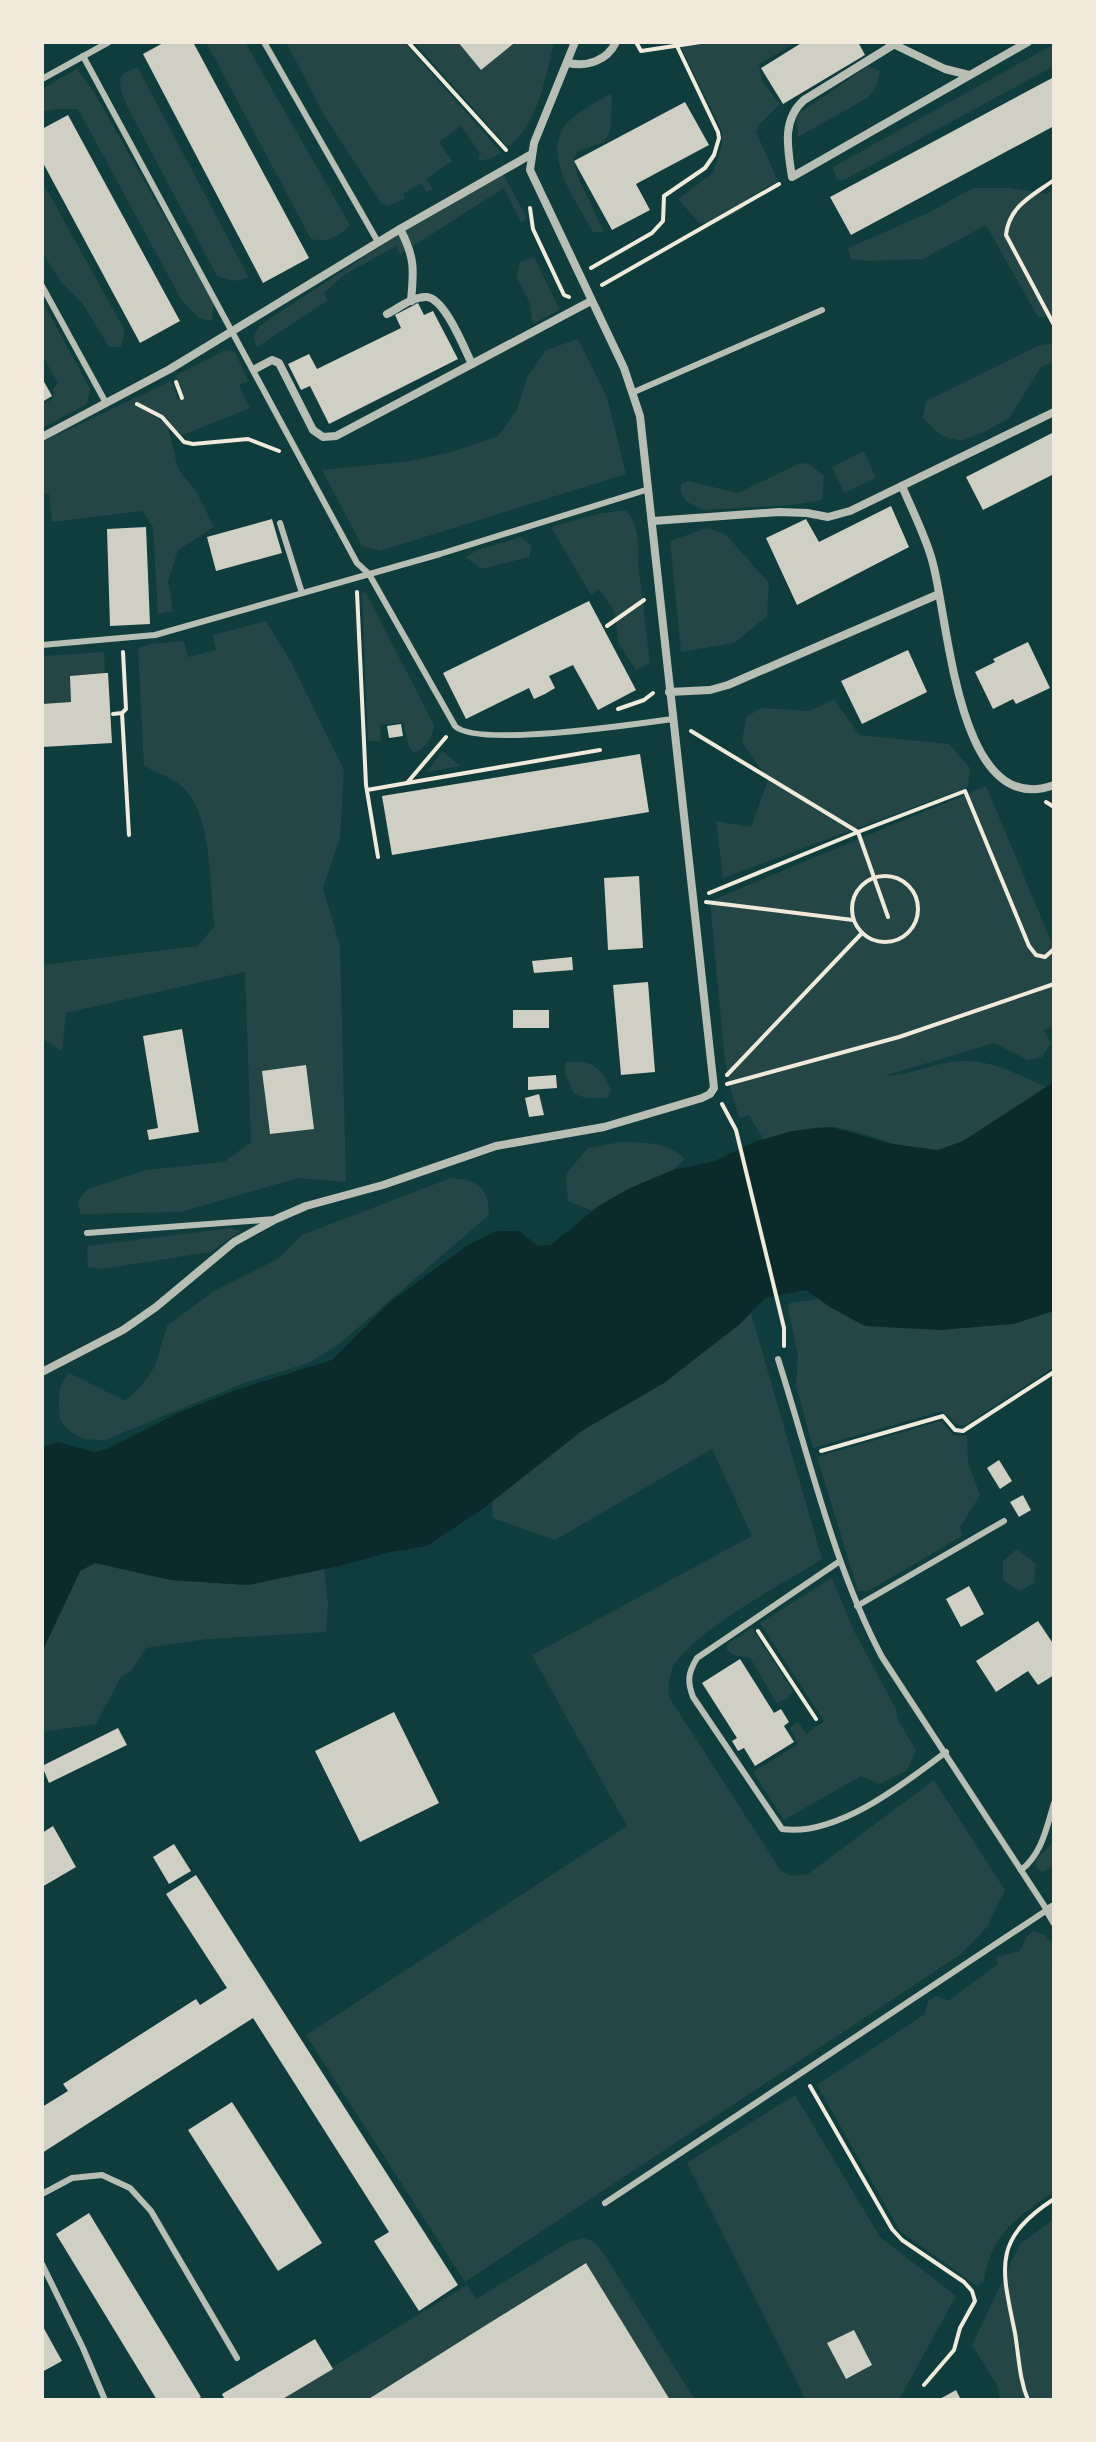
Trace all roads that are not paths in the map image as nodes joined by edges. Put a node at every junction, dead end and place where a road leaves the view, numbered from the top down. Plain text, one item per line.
1 (109, 42) edge
2 (264, 42) edge
3 (575, 42) edge
4 (616, 42) edge
5 (1028, 42) edge
6 (891, 43) edge
7 (83, 56) junction
8 (568, 63) junction
9 (970, 75) junction
10 (42, 79) edge
11 (530, 155) junction
12 (400, 229) junction
13 (378, 242) junction
14 (42, 286) edge
15 (411, 301) junction
16 (591, 301) junction
17 (822, 310) dead end
18 (387, 314) dead end
19 (234, 331) junction
20 (472, 364) junction
21 (255, 369) junction
22 (634, 392) junction
23 (106, 403) junction
24 (1054, 412) edge
25 (42, 437) edge
26 (902, 486) junction
27 (649, 489) junction
28 (653, 521) junction
29 (280, 523) dead end
30 (369, 574) junction
31 (302, 593) junction
32 (939, 594) junction
33 (42, 645) edge
34 (669, 692) junction
35 (672, 719) junction
36 (1054, 785) edge
37 (276, 1219) junction
38 (87, 1233) dead end
39 (778, 1359) dead end
40 (42, 1372) edge
41 (1004, 1521) dead end
42 (840, 1561) junction
43 (857, 1606) junction
44 (946, 1752) junction
45 (1054, 1803) edge
46 (1021, 1870) junction
47 (1050, 1908) edge
48 (1054, 1922) edge
49 (42, 2194) edge
50 (605, 2203) dead end
51 (42, 2264) edge
52 (237, 2358) dead end
53 (105, 2400) edge

1 - 7 lane
2 - 13 lane
3 - 8 street
4 - 8 street
5 - 9 street
6 - 9 street
6 - 9 street
7 - 10 lane
7 - 19 lane
8 - 11 street
11 - 12 street
11 - 16 street
12 - 13 street
12 - 15 street
13 - 19 street
14 - 23 lane
15 - 18 street
15 - 20 street
16 - 20 street
16 - 22 street
17 - 22 lane
19 - 21 lane
19 - 23 street
20 - 21 street
21 - 30 lane
22 - 27 street
23 - 25 street
24 - 26 street
26 - 28 street
26 - 32 street
27 - 28 street
27 - 30 lane
28 - 34 street
29 - 31 lane
30 - 31 lane
30 - 35 lane
31 - 33 lane
32 - 34 street
32 - 36 street
34 - 35 street
35 - 37 street
37 - 38 lane
37 - 40 street
39 - 42 lane
41 - 43 lane
42 - 43 lane
42 - 44 lane
43 - 44 lane
44 - 46 lane
45 - 46 lane
46 - 47 lane
47 - 48 street
47 - 50 lane
49 - 52 lane
51 - 53 lane

